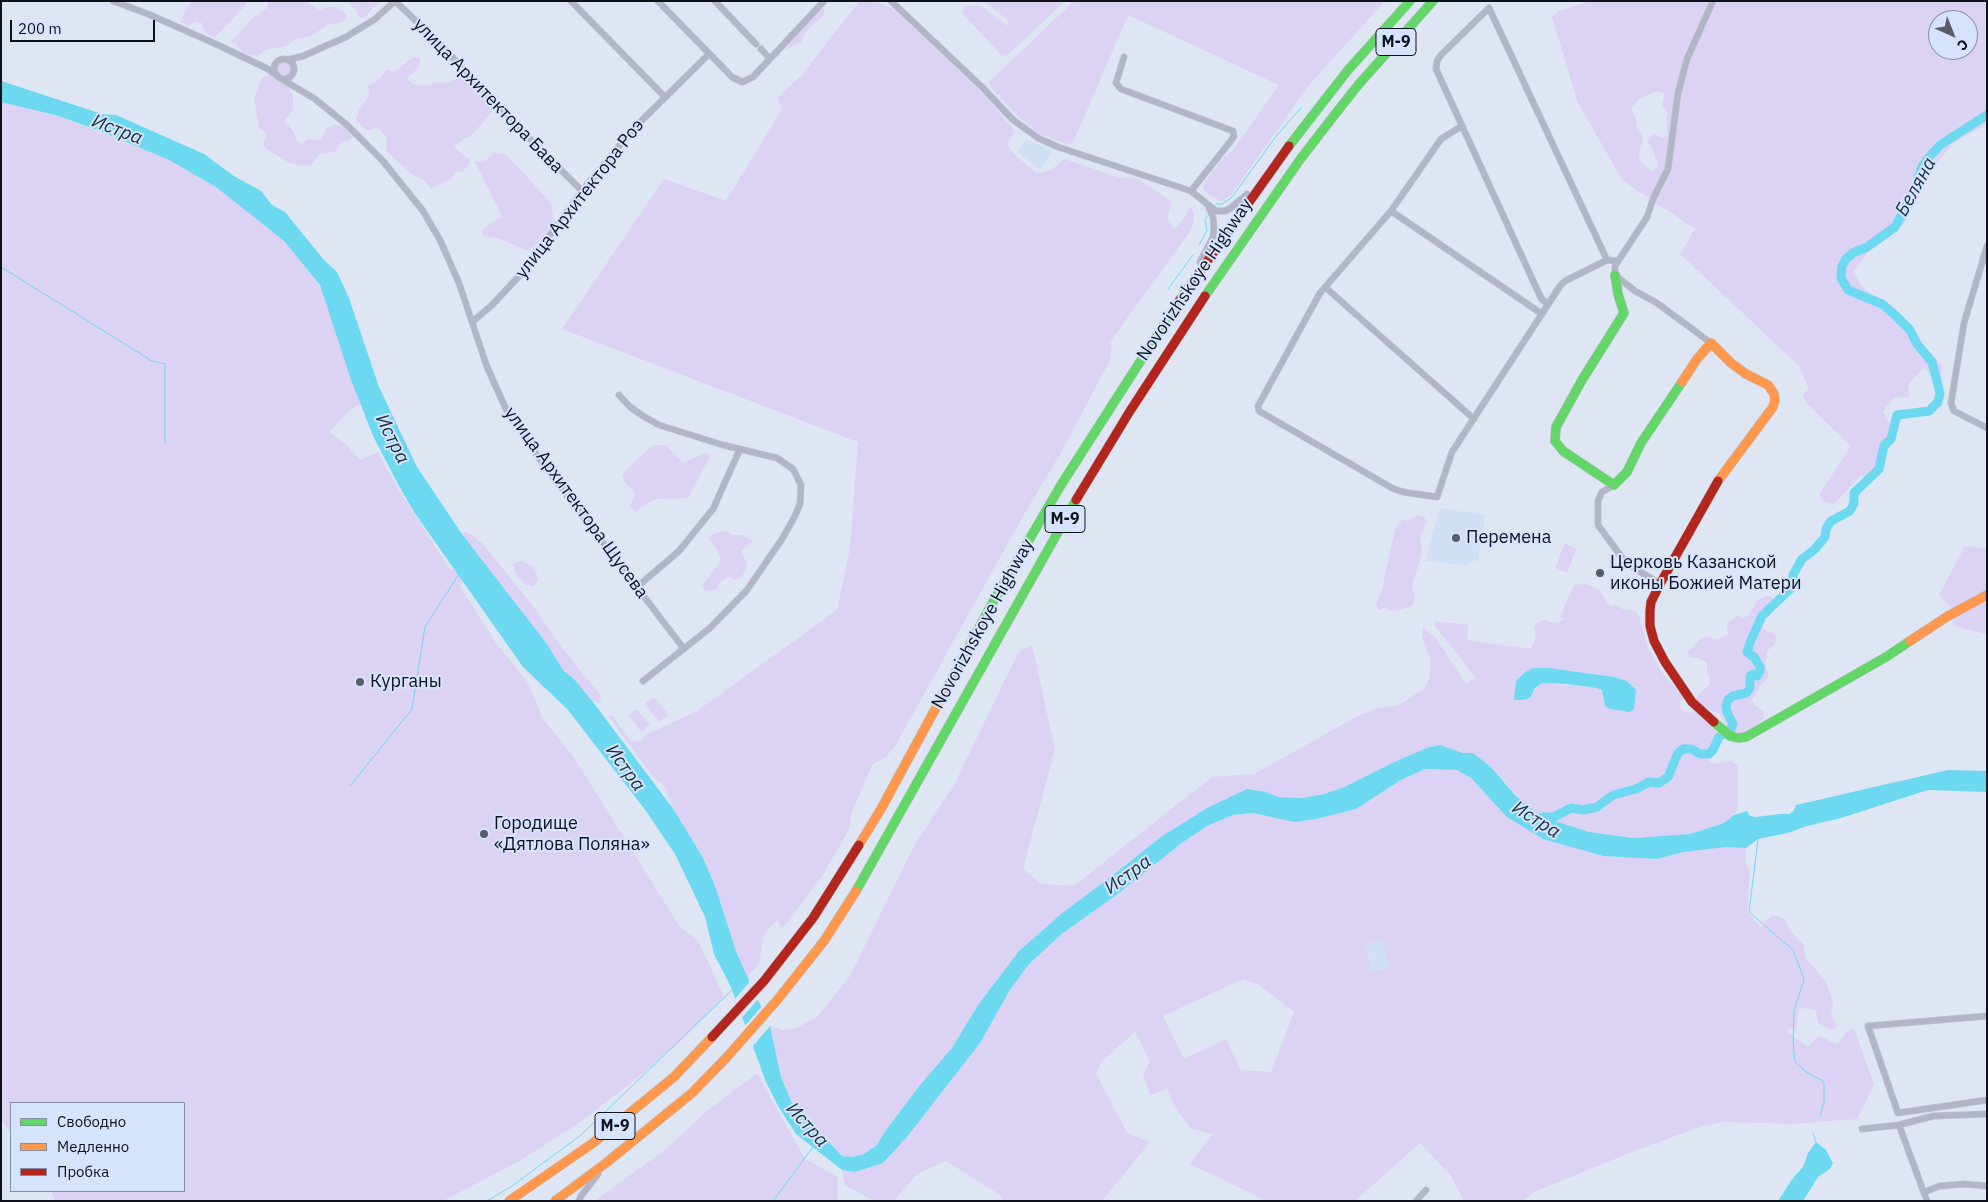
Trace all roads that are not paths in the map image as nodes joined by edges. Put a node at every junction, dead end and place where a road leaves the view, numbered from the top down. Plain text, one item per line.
1 (113, 1) edge
2 (395, 1) edge
3 (571, 1) edge
4 (658, 1) edge
5 (715, 1) edge
6 (824, 1) edge
7 (1410, 1) edge
8 (1433, 1) edge
9 (1713, 1) edge
10 (893, 2) edge
11 (709, 54) junction
12 (303, 56) junction
13 (1124, 57) dead end
14 (770, 58) junction
15 (287, 60) junction
16 (276, 64) junction
17 (266, 68) junction
18 (293, 71) junction
19 (279, 77) junction
20 (298, 88) junction
21 (665, 97) junction
22 (1462, 126) junction
23 (1275, 162) junction
24 (582, 191) junction
25 (1191, 191) junction
26 (1208, 206) junction
27 (1391, 211) junction
28 (1987, 246) edge
29 (1607, 260) junction
30 (1617, 261) junction
31 (1616, 275) junction
32 (1325, 287) junction
33 (1186, 290) junction
34 (1548, 305) junction
35 (1542, 314) junction
36 (472, 322) junction
37 (1711, 343) junction
38 (619, 395) dead end
39 (1474, 419) junction
40 (1987, 428) edge
41 (740, 449) junction
42 (1614, 485) junction
43 (1660, 584) junction
44 (637, 588) junction
45 (1987, 596) edge
46 (684, 649) junction
47 (644, 680) dead end
48 (1987, 1016) edge
49 (1987, 1100) edge
50 (1987, 1114) edge
51 (1900, 1125) junction
52 (1862, 1129) dead end
53 (606, 1164) junction
54 (1987, 1186) edge
55 (1426, 1190) dead end
56 (1924, 1192) junction
57 (1418, 1200) edge
58 (509, 1201) edge
59 (555, 1201) edge
60 (579, 1201) edge
61 (1927, 1201) edge

1 - 17 street, улица Архитектора Щусева
2 - 12 street
2 - 24 street, улица Архитектора Бава
3 - 21 street
4 - 11 street
5 - 14 street
6 - 14 street
7 - 23 main road, Novorizhskoye Highway / М-9
8 - 53 main road, Novorizhskoye Highway / М-9
9 - 30 street
10 - 25 street
11 - 14 street
11 - 21 street, улица Архитектора Роэ
12 - 15 street
12 - 18 street
13 - 25 street
15 - 16 street
15 - 18 street
16 - 17 street
16 - 19 street
17 - 19 street, улица Архитектора Щусева
18 - 19 street
18 - 20 street
19 - 20 street, улица Архитектора Щусева
20 - 36 street, улица Архитектора Щусева
21 - 24 street, улица Архитектора Роэ
22 - 27 street
22 - 29 street
22 - 34 street
23 - 26 street
23 - 33 main road, Novorizhskoye Highway / М-9
24 - 36 street, улица Архитектора Роэ
25 - 26 street
26 - 33 street
27 - 32 street
27 - 35 street
28 - 40 street
29 - 30 street
29 - 34 street
30 - 31 street
31 - 37 street
31 - 42 main road
32 - 39 street
32 - 39 street
33 - 58 main road, Novorizhskoye Highway / М-9
34 - 35 street
35 - 39 street
36 - 44 street, улица Архитектора Щусева
37 - 42 main road
37 - 43 main road
38 - 41 street
41 - 44 street
41 - 46 street
42 - 43 street
43 - 45 main road
44 - 46 street, улица Архитектора Щусева
46 - 47 street
48 - 49 street
50 - 51 street
51 - 52 street
51 - 56 street
53 - 59 main road, Novorizhskoye Highway / М-9
53 - 60 street
54 - 56 street
55 - 57 street
56 - 61 street

